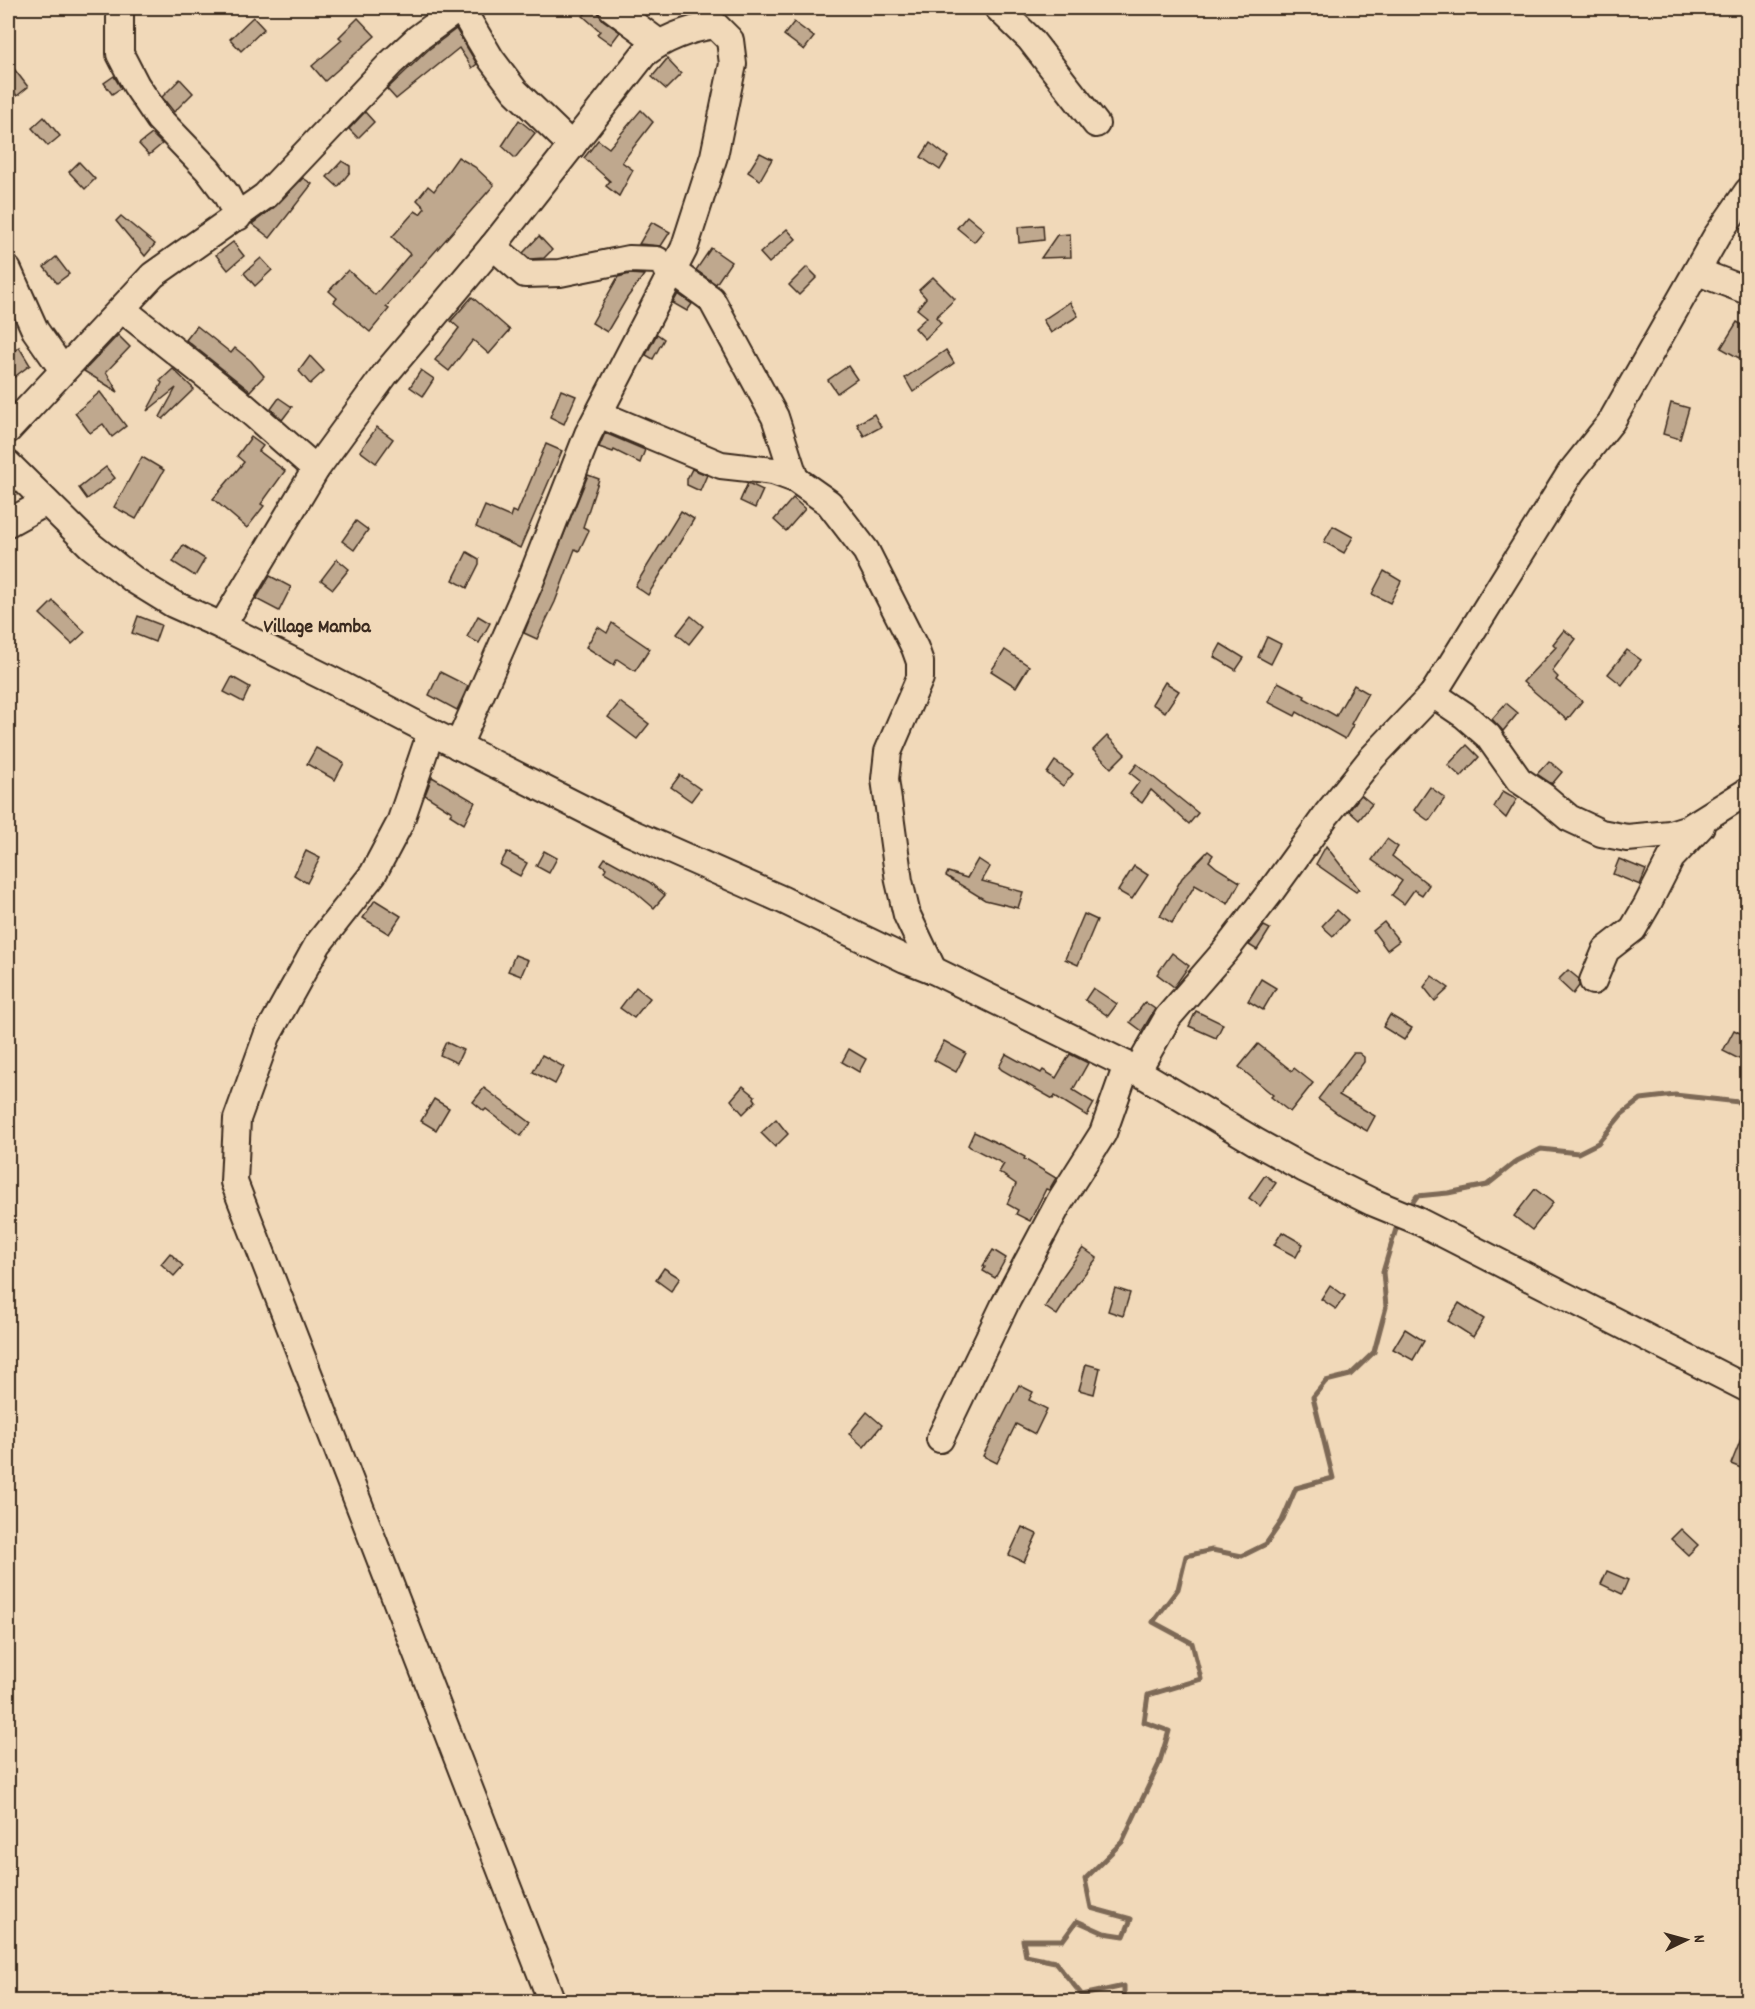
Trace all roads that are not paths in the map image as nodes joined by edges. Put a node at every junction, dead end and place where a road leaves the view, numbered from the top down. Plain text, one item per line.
1 (120, 8) edge
2 (460, 8) edge
3 (612, 8) edge
4 (998, 8) edge
5 (659, 43) junction
6 (1096, 124) dead end
7 (572, 146) junction
8 (1748, 191) edge
9 (238, 217) junction
10 (493, 246) junction
11 (8, 270) edge
12 (673, 271) junction
13 (1698, 272) junction
14 (1748, 291) edge
15 (122, 309) junction
16 (63, 370) junction
17 (598, 414) junction
18 (10, 421) edge
19 (8, 464) edge
20 (316, 469) junction
21 (795, 479) junction
22 (46, 502) junction
23 (8, 523) edge
24 (222, 626) junction
25 (1433, 694) junction
26 (430, 732) junction
27 (458, 746) junction
28 (1748, 791) edge
29 (1712, 815) junction
30 (933, 970) junction
31 (1593, 981) dead end
32 (1132, 1068) junction
33 (1748, 1389) edge
34 (940, 1439) dead end
35 (552, 2001) edge

1 - 9 street
2 - 7 street
2 - 9 street
3 - 5 street
4 - 6 street
5 - 7 street
5 - 12 street
7 - 10 street
8 - 13 street
9 - 15 street
10 - 12 street
10 - 20 street
11 - 16 street
12 - 17 street
12 - 21 street
13 - 14 street
13 - 25 street
15 - 16 street
15 - 20 street
16 - 18 street
17 - 21 street
17 - 27 street
19 - 22 street
20 - 24 street
21 - 30 street
22 - 23 street
22 - 24 street
24 - 26 street
25 - 29 street
25 - 32 street
26 - 27 street
26 - 35 street
27 - 30 street
28 - 29 street
29 - 31 street
30 - 32 street
32 - 33 street
32 - 34 street

